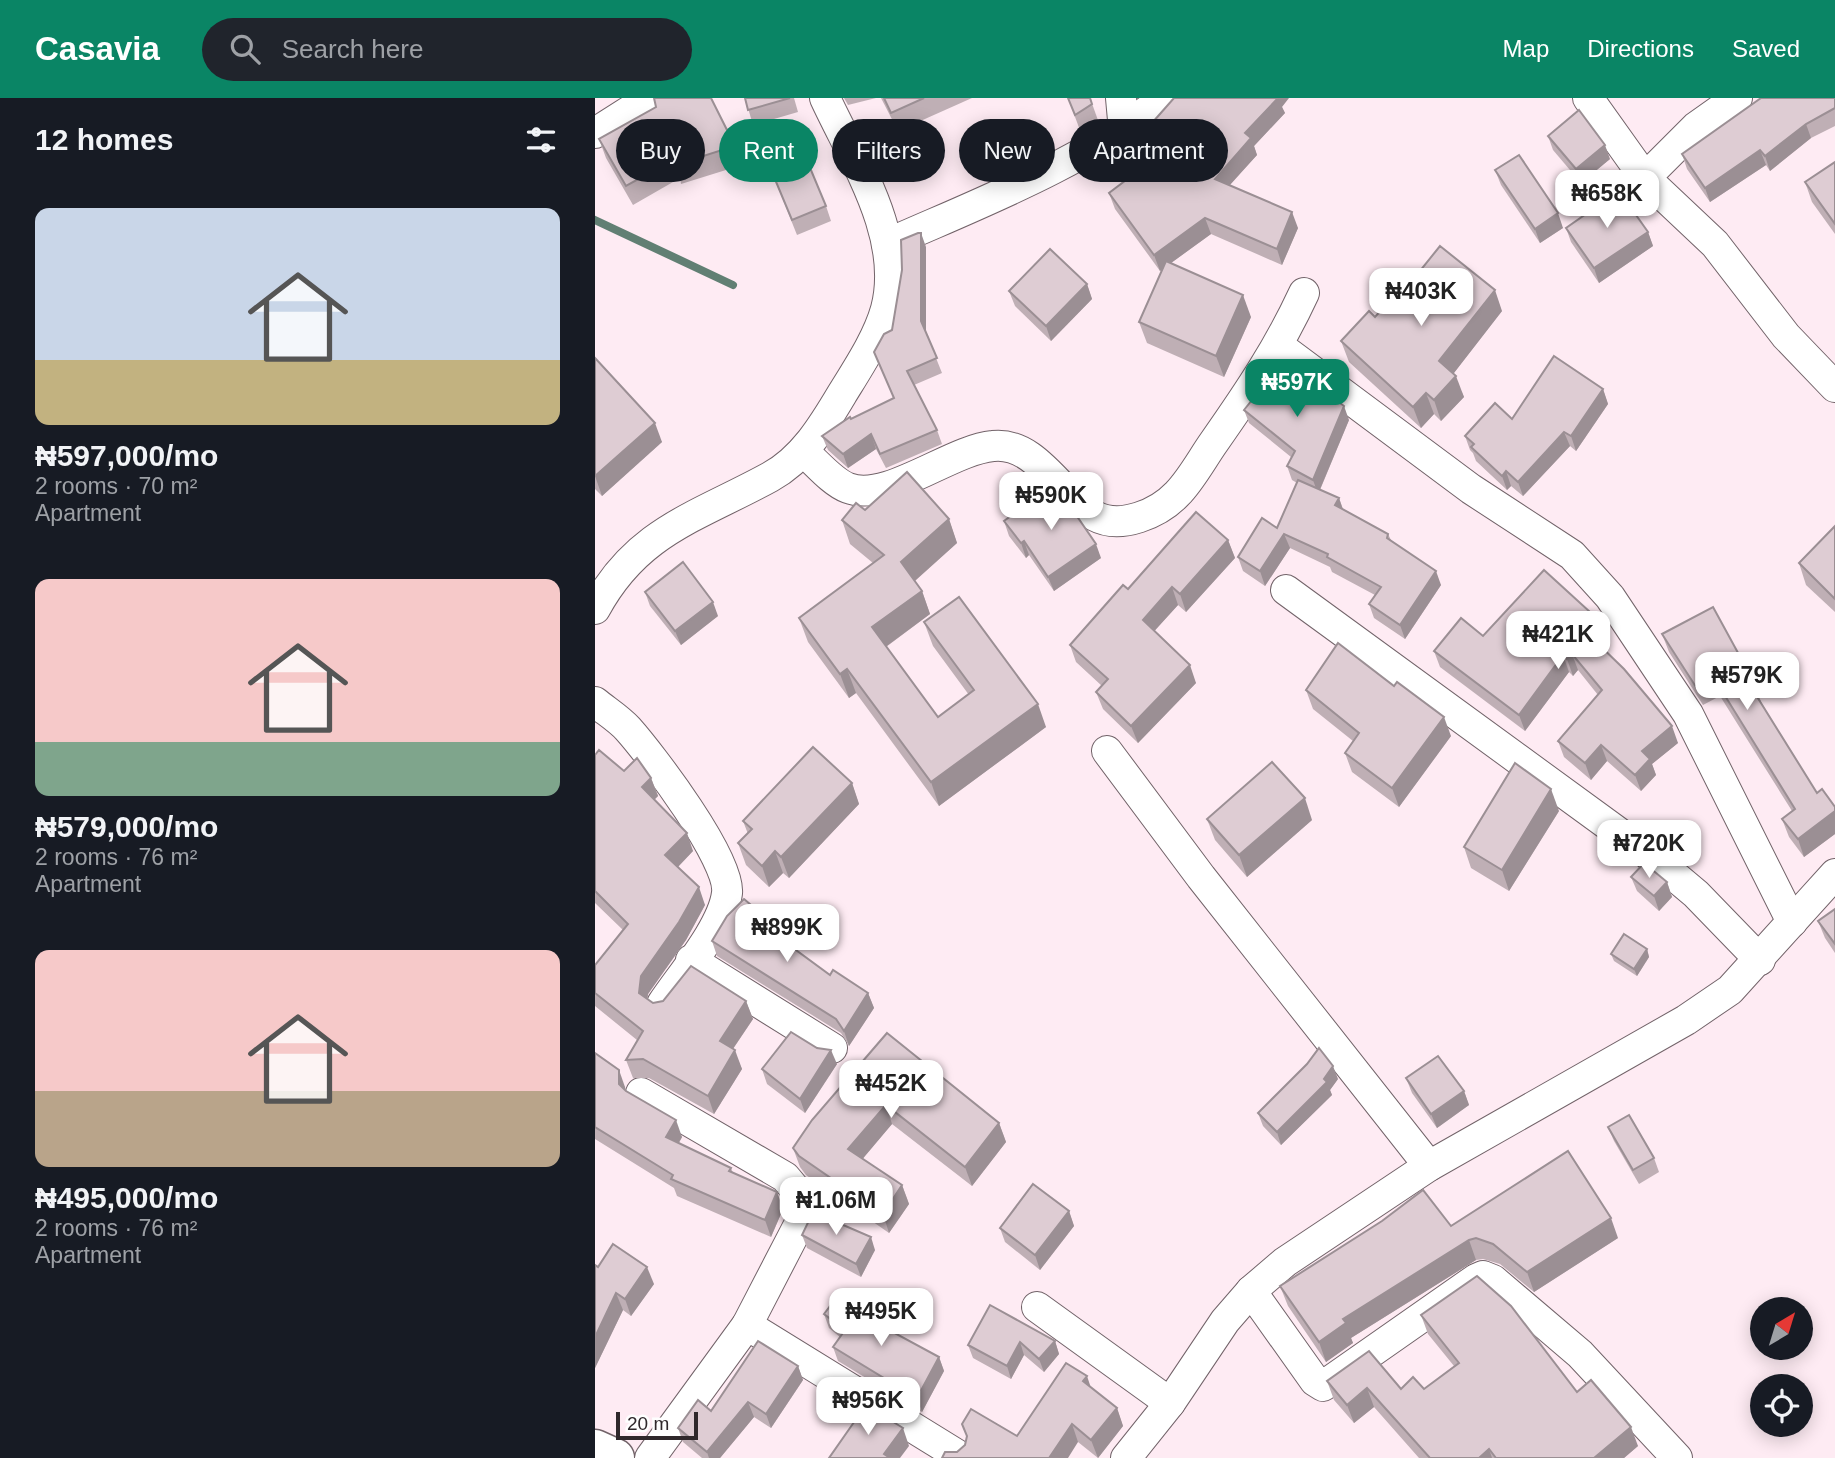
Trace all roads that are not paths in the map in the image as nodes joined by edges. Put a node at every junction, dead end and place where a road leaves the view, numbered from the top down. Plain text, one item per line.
1 (650, 98) edge
2 (825, 98) edge
3 (1121, 98) edge
4 (1164, 98) edge
5 (1588, 98) edge
6 (1737, 98) edge
7 (1123, 119) edge
8 (1139, 119) edge
9 (595, 133) edge
10 (1069, 161) edge
11 (1645, 178) junction
12 (887, 244) junction
13 (1304, 293) dead end
14 (1279, 346) junction
15 (1835, 387) edge
16 (803, 452) junction
17 (1286, 590) dead end
18 (595, 609) edge
19 (595, 702) edge
20 (1107, 751) dead end
21 (1835, 874) edge
22 (1792, 922) junction
23 (691, 960) junction
24 (1760, 960) junction
25 (662, 1004) edge
26 (832, 1048) edge
27 (641, 1093) dead end
28 (1429, 1166) junction
29 (1251, 1291) junction
30 (1037, 1307) dead end
31 (747, 1325) junction
32 (1170, 1403) junction
33 (595, 1449) edge
34 (956, 1454) edge
35 (615, 1458) edge
36 (650, 1458) edge
37 (1126, 1458) edge
38 (1677, 1458) edge

1 - 9 street
2 - 12 street
3 - 7 street
4 - 8 street
5 - 11 street
6 - 11 street
10 - 12 street
11 - 15 street
12 - 16 street
13 - 14 street
14 - 16 street
14 - 22 street
16 - 18 street
17 - 24 street
19 - 23 street
20 - 28 street
21 - 22 street
22 - 24 street
23 - 25 street
23 - 26 street
24 - 28 street
27 - 31 street
28 - 29 street
29 - 32 street
29 - 38 street
30 - 32 street
31 - 34 street
31 - 36 street
32 - 37 street
33 - 35 main road

